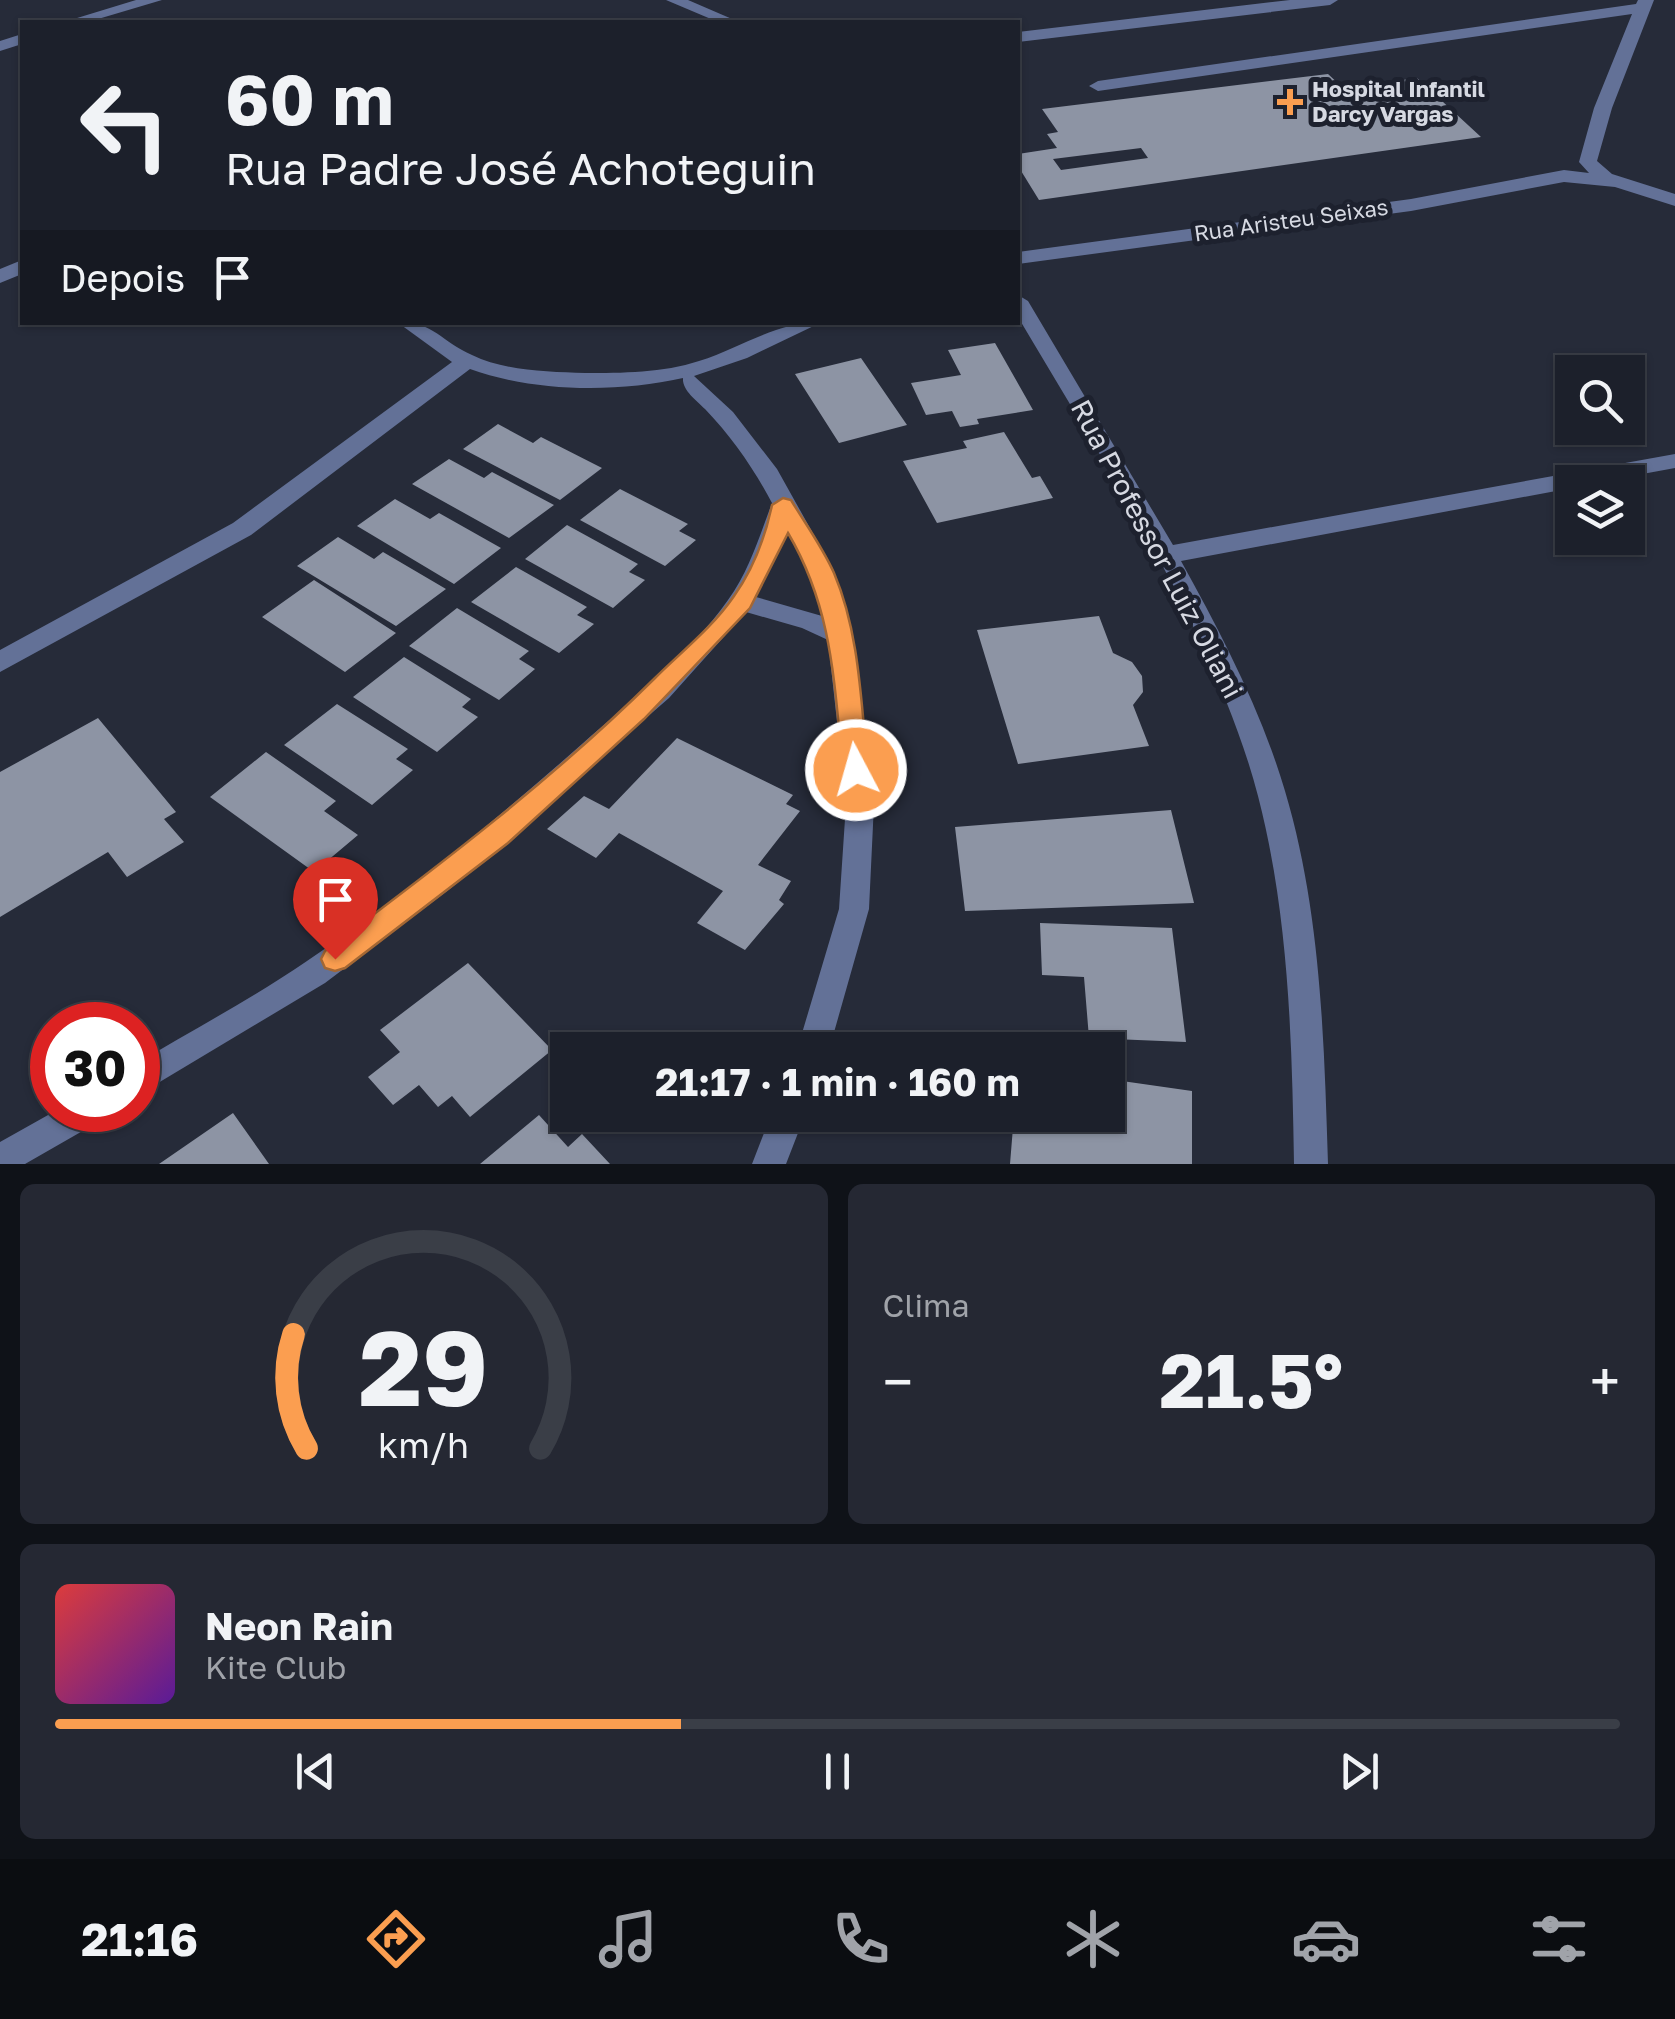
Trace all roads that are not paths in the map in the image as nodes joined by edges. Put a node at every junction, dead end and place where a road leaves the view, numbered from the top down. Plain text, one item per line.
1 (154, 0) edge
2 (674, 0) edge
3 (1330, 0) edge
4 (1644, 4) edge
5 (79, 20) edge
6 (725, 20) edge
7 (1020, 36) edge
8 (1098, 86) dead end
9 (1590, 152) junction
10 (1564, 176) junction
11 (1619, 182) junction
12 (1675, 200) edge
13 (1020, 258) edge
14 (1020, 304) edge
15 (413, 325) edge
16 (805, 325) edge
17 (467, 361) junction
18 (687, 375) junction
19 (1675, 461) edge
20 (783, 505) junction
21 (1166, 555) junction
22 (742, 602) junction
23 (840, 635) junction
24 (0, 662) edge
25 (818, 1032) edge
26 (160, 1066) edge
27 (49, 1132) edge
28 (781, 1132) edge
29 (0, 1160) edge
30 (769, 1164) edge
31 (1311, 1164) edge

1 - 5 street
2 - 6 street
3 - 7 street
4 - 8 street
4 - 9 street
9 - 10 street
9 - 11 street
10 - 11 street, Rua Aristeu Seixas
10 - 13 street, Rua Aristeu Seixas
11 - 12 street, Rua Aristeu Seixas
14 - 21 street, Rua Professor Luiz Oliani
15 - 17 street
16 - 18 street
17 - 18 street
17 - 24 street
18 - 20 street
19 - 21 street
20 - 22 street
20 - 23 street
21 - 31 street, Rua Professor Luiz Oliani
22 - 23 street
22 - 26 street
23 - 25 street
27 - 29 street
28 - 30 street

